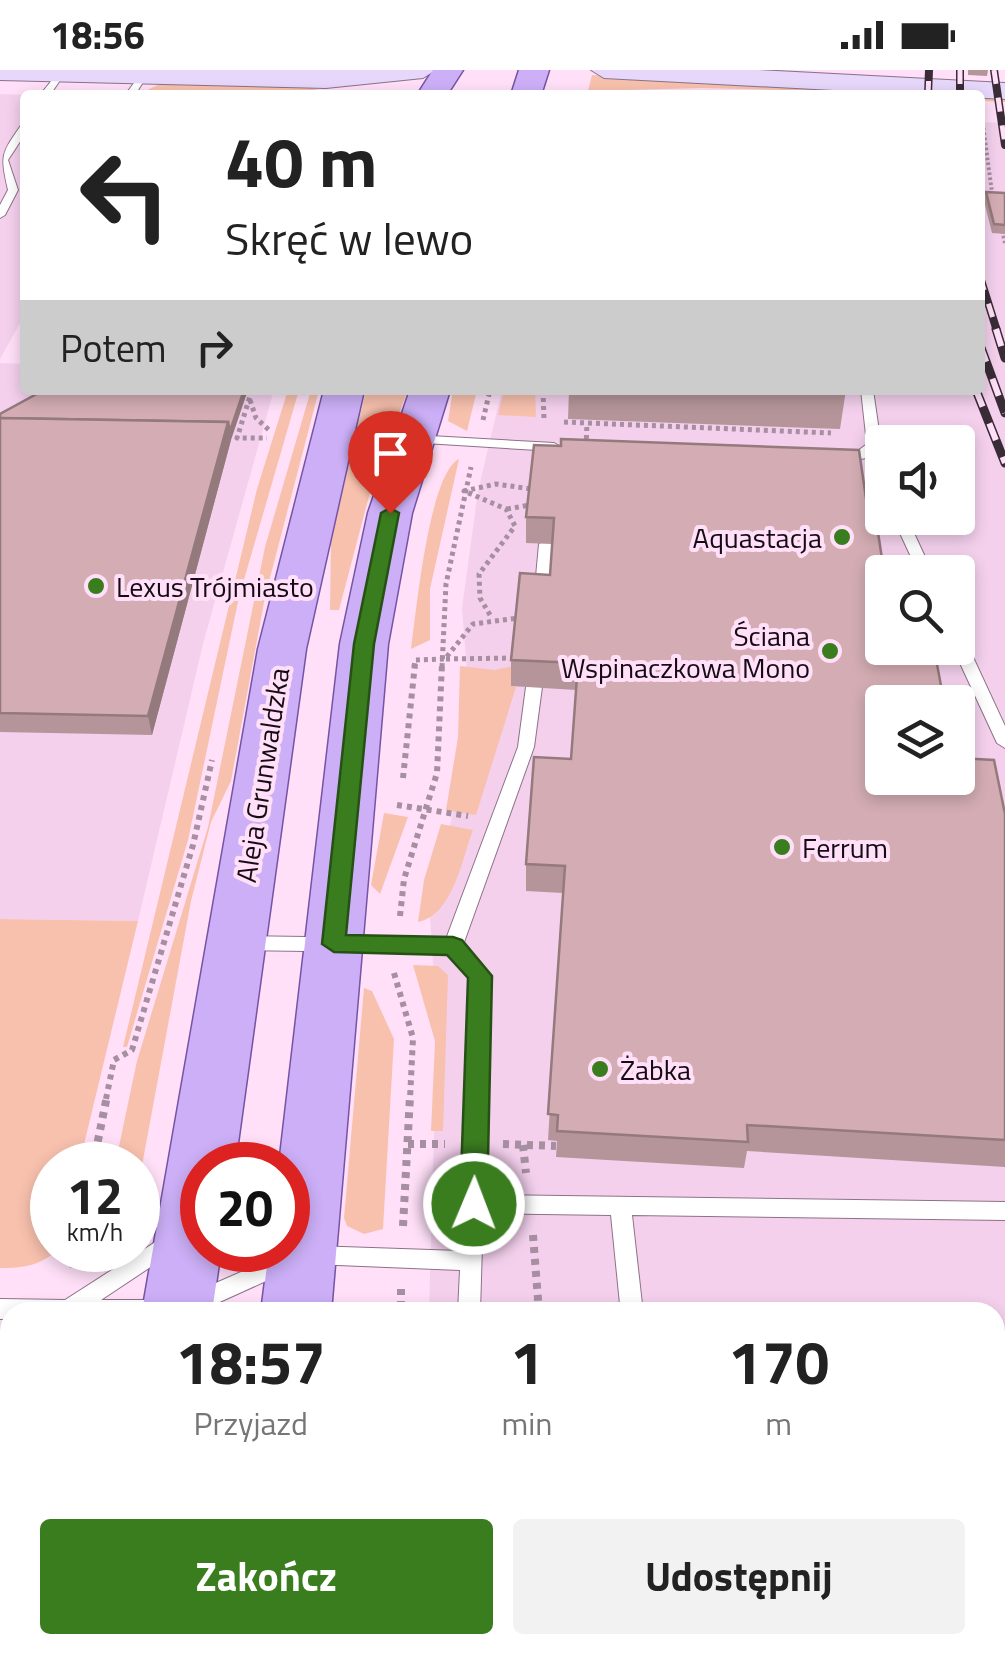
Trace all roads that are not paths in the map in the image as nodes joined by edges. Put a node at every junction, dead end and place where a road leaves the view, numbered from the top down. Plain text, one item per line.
1 (424, 70) edge
2 (604, 70) edge
3 (0, 72) edge
4 (326, 80) junction
5 (53, 84) edge
6 (136, 85) edge
7 (379, 90) edge
8 (1005, 91) edge
9 (20, 129) edge
10 (6, 131) dead end
11 (20, 133) edge
12 (0, 215) edge
13 (343, 395) edge
14 (428, 395) edge
15 (868, 395) edge
16 (871, 425) edge
17 (413, 439) junction
18 (560, 452) edge
19 (865, 453) edge
20 (814, 458) edge
21 (546, 544) edge
22 (541, 600) edge
23 (969, 665) edge
24 (534, 687) edge
25 (1005, 743) edge
26 (236, 942) junction
27 (334, 944) junction
28 (453, 946) junction
29 (208, 1142) edge
30 (310, 1144) edge
31 (180, 1199) edge
32 (474, 1204) junction
33 (621, 1206) junction
34 (1005, 1211) edge
35 (471, 1261) junction
36 (310, 1267) edge
37 (185, 1272) edge
38 (287, 1272) edge
39 (75, 1302) edge
40 (180, 1302) edge
41 (205, 1302) edge
42 (469, 1302) edge
43 (631, 1302) edge

1 - 4 main road
2 - 8 main road
3 - 5 main road
4 - 6 main road
4 - 7 main road
5 - 6 main road
9 - 10 lane
11 - 12 lane
13 - 26 main road, Aleja Grunwaldzka
14 - 17 main road
15 - 16 lane
17 - 18 lane
17 - 27 main road
19 - 20 lane
21 - 22 lane
23 - 25 lane
24 - 28 lane
26 - 27 lane
26 - 29 main road, Aleja Grunwaldzka
27 - 28 lane
27 - 30 main road
28 - 32 lane
31 - 39 lane
32 - 33 lane
32 - 35 lane
33 - 34 lane
33 - 43 lane
35 - 36 lane
35 - 42 lane
37 - 40 main road, Aleja Grunwaldzka
38 - 41 lane

